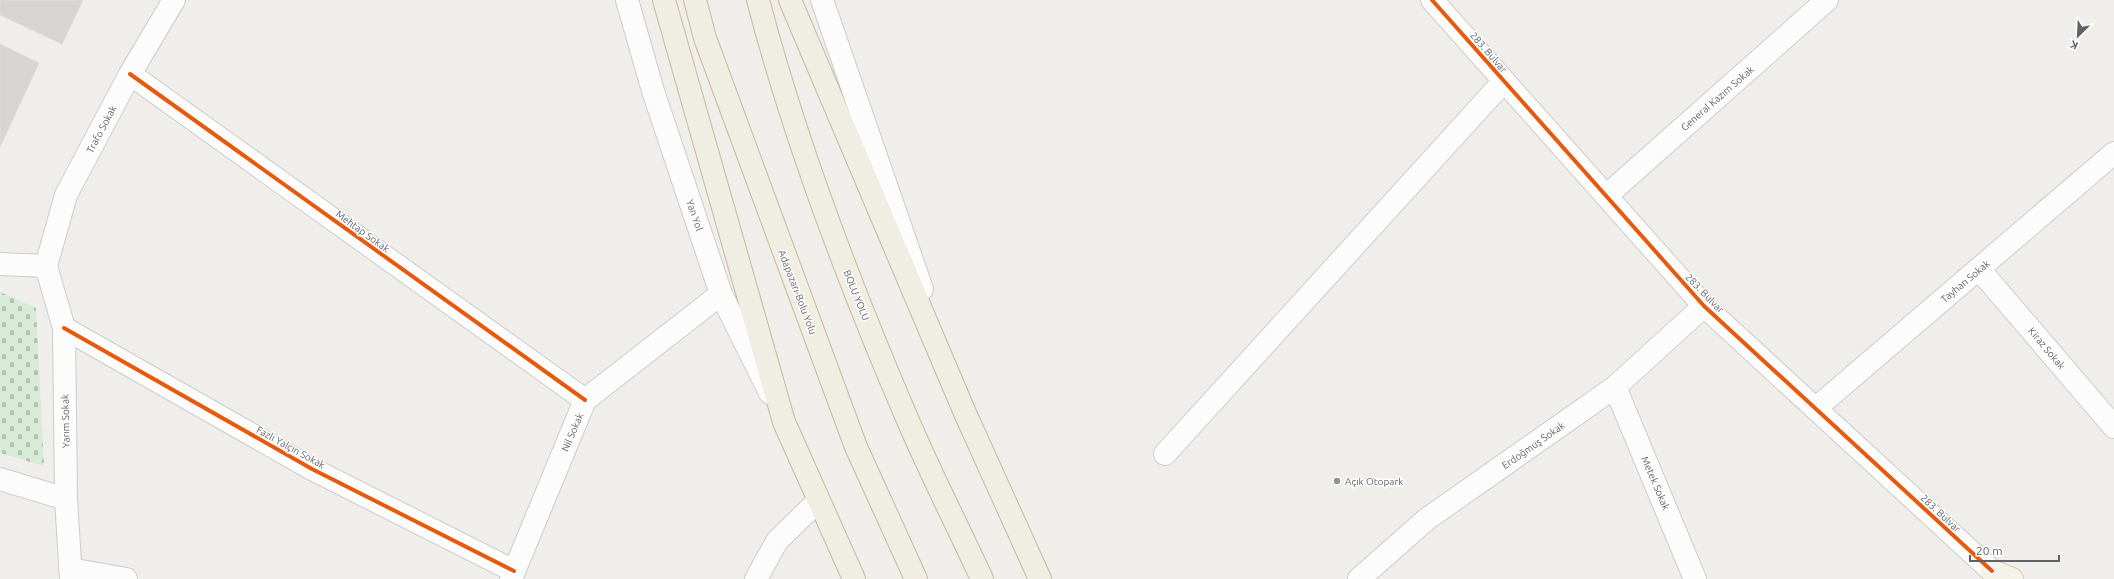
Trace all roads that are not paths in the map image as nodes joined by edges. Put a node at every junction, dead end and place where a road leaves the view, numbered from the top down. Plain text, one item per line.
1 (174, 0) edge
2 (627, 0) edge
3 (664, 0) edge
4 (695, 0) edge
5 (758, 0) edge
6 (790, 0) edge
7 (822, 0) edge
8 (1432, 0) edge
9 (1828, 0) edge
10 (130, 74) junction
11 (1504, 81) junction
12 (2114, 152) edge
13 (1606, 196) junction
14 (0, 264) edge
15 (46, 266) junction
16 (1979, 269) junction
17 (721, 294) junction
18 (1704, 306) junction
19 (64, 328) junction
20 (1616, 387) junction
21 (586, 400) junction
22 (1816, 408) junction
23 (965, 413) junction
24 (784, 422) junction
25 (2114, 427) edge
26 (1165, 454) dead end
27 (0, 479) edge
28 (66, 499) junction
29 (818, 501) junction
30 (70, 574) edge
31 (512, 575) edge
32 (1998, 576) edge
33 (126, 579) edge
34 (756, 579) edge
35 (854, 579) edge
36 (916, 579) edge
37 (982, 579) edge
38 (1040, 579) edge
39 (1359, 579) edge
40 (1695, 579) edge
41 (2012, 579) edge

1 - 10 street, Trafo Sokak
2 - 17 street, Yan Yol
3 - 24 highway
4 - 36 highway, Adapazarı-Bolu Yolu
5 - 37 highway, BOLU YOLU
6 - 23 highway
7 - 23 street
8 - 11 street, 283. Bulvar
9 - 13 street, General Kazım Sokak
10 - 15 street, Trafo Sokak
10 - 21 street, Mehtap Sokak
11 - 13 street, 283. Bulvar
11 - 26 street
12 - 16 street, Tayhan Sokak
13 - 18 street, 283. Bulvar
14 - 15 street
15 - 19 street, Yarım Sokak
16 - 22 street, Tayhan Sokak
16 - 25 street, Kiraz Sokak
17 - 21 street, Nil Sokak
17 - 24 street, Yan Yol
18 - 20 street, Erdoğmuş Sokak
18 - 22 street, 283. Bulvar
19 - 28 street, Yarım Sokak
19 - 31 street, Fazlı Yalçın Sokak
20 - 39 street, Erdoğmuş Sokak
20 - 40 street, Metek Sokak
21 - 31 street, Nil Sokak
22 - 32 street, 283. Bulvar
23 - 38 highway
24 - 29 highway
27 - 28 street
28 - 30 street, Yarım Sokak
29 - 34 street
29 - 35 highway
30 - 33 street
32 - 41 main road

